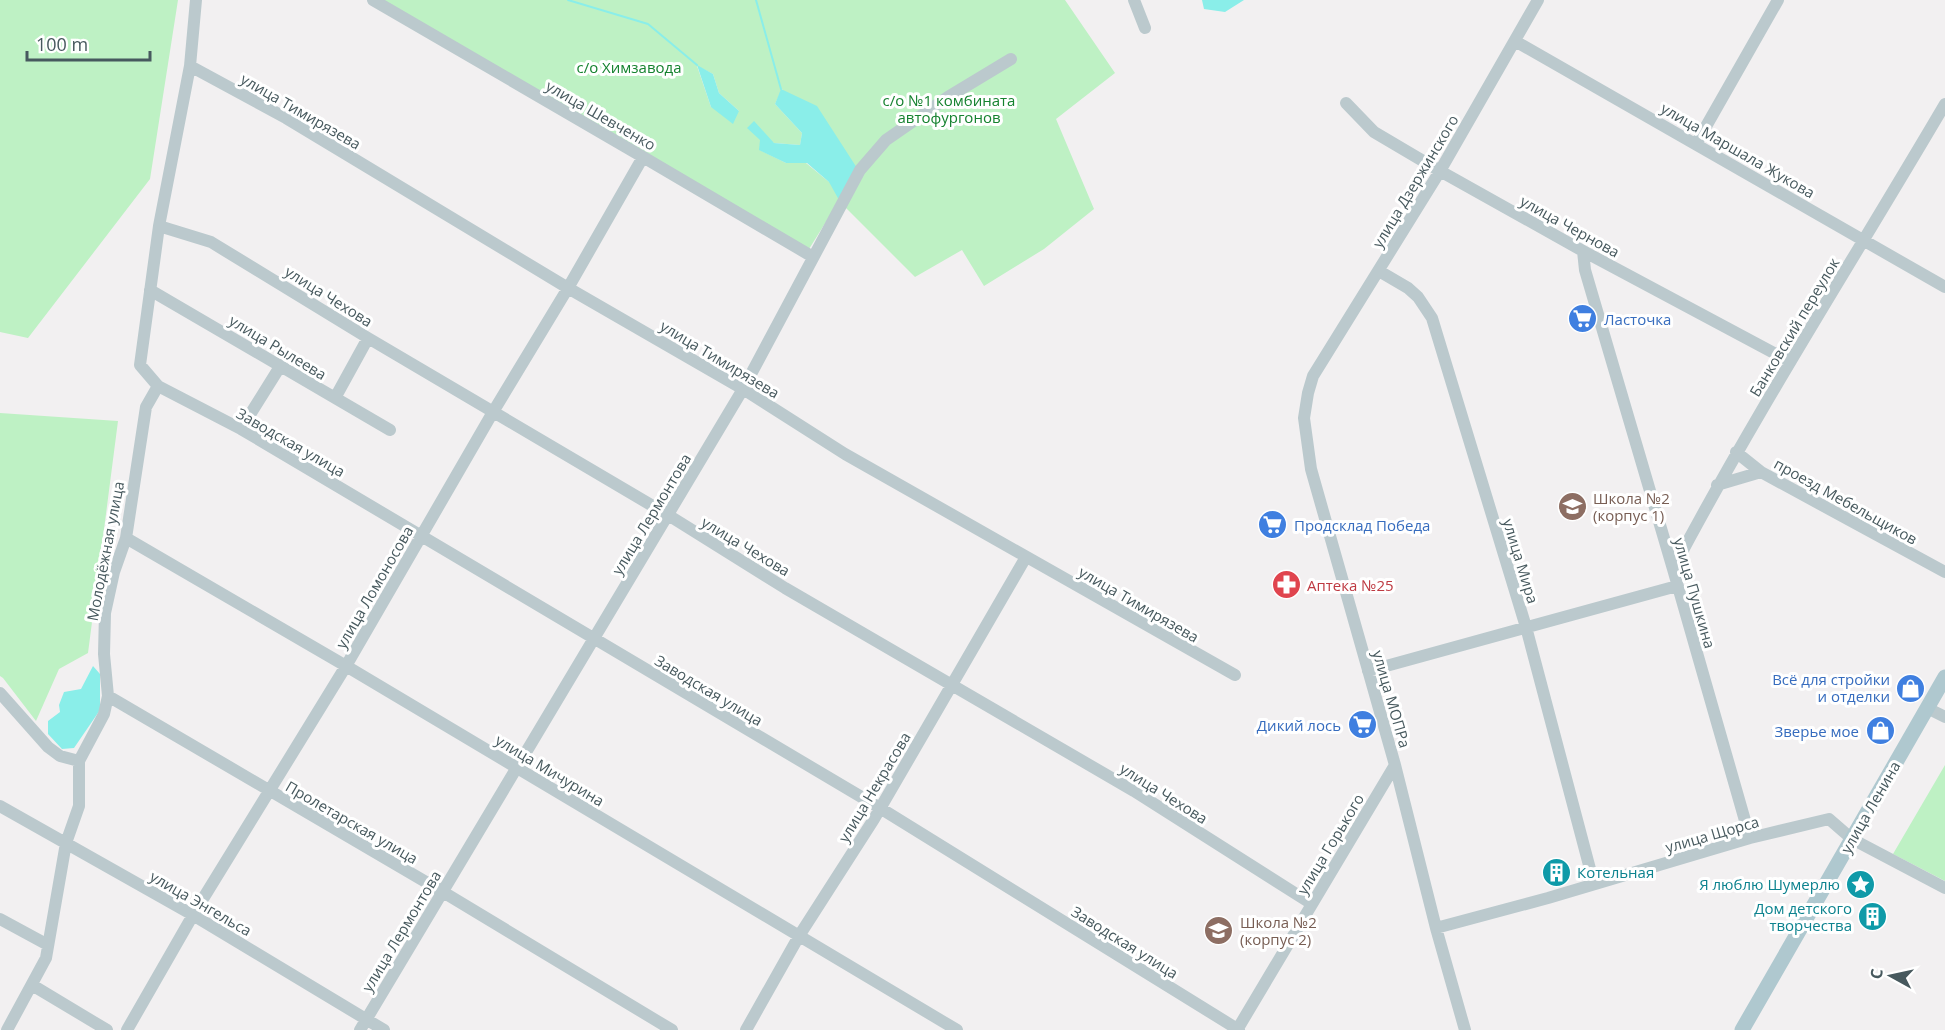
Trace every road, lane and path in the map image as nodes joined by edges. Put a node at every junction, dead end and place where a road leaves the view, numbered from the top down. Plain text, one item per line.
1 (196, 0) edge
2 (373, 0) edge
3 (1134, 0) edge
4 (1539, 0) edge
5 (1778, 0) edge
6 (1145, 28) dead end
7 (1515, 41) junction
8 (1011, 59) dead end
9 (190, 66) junction
10 (1346, 103) dead end
11 (1945, 104) edge
12 (1696, 144) junction
13 (643, 157) junction
14 (1440, 171) junction
15 (159, 226) junction
16 (1865, 240) junction
17 (1583, 251) junction
18 (813, 257) junction
19 (1379, 271) junction
20 (1945, 287) edge
21 (568, 288) junction
22 (150, 290) junction
23 (368, 338) junction
24 (1789, 362) junction
25 (280, 365) junction
26 (1313, 376) joint
27 (158, 387) junction
28 (742, 389) junction
29 (335, 398) junction
30 (493, 412) junction
31 (241, 429) junction
32 (390, 430) dead end
33 (1736, 452) junction
34 (1761, 472) junction
35 (1717, 485) junction
36 (668, 516) junction
37 (421, 536) junction
38 (126, 538) junction
39 (1026, 557) junction
40 (1673, 569) junction
41 (1945, 572) edge
42 (1677, 586) junction
43 (1526, 627) junction
44 (593, 639) junction
45 (346, 666) junction
46 (1368, 671) junction
47 (1235, 675) dead end
48 (1945, 677) edge
49 (952, 685) junction
50 (0, 693) edge
51 (108, 696) junction
52 (1928, 708) junction
53 (1945, 717) edge
54 (79, 761) junction
55 (1395, 765) junction
56 (516, 768) junction
57 (268, 791) junction
58 (0, 806) edge
59 (880, 808) junction
60 (1750, 838) junction
61 (1852, 839) junction
62 (66, 843) junction
63 (1594, 884) junction
64 (1945, 888) edge
65 (443, 892) junction
66 (1312, 904) junction
67 (193, 915) junction
68 (0, 919) edge
69 (1436, 928) junction
70 (799, 936) junction
71 (48, 945) junction
72 (32, 985) junction
73 (363, 1025) edge
74 (7, 1030) edge
75 (107, 1030) edge
76 (128, 1030) edge
77 (384, 1030) edge
78 (672, 1030) edge
79 (746, 1030) edge
80 (957, 1030) edge
81 (1238, 1030) edge
82 (1465, 1030) edge
83 (1742, 1030) edge

1 - 9 street
2 - 13 street, улица Шевченко
3 - 6 street
4 - 7 street, улица Дзержинского
5 - 12 street
7 - 12 street, улица Маршала Жукова
7 - 14 street, улица Дзержинского
8 - 18 street, улица Лермонтова
9 - 15 street
9 - 21 street, улица Тимирязева
10 - 14 street, улица Чернова
11 - 16 street, Банковский переулок
12 - 16 street, улица Маршала Жукова
13 - 18 street, улица Шевченко
13 - 21 street, улица Ломоносова
14 - 17 street, улица Чернова
14 - 19 street, улица Дзержинского
15 - 22 street
15 - 23 street, улица Чехова
16 - 20 street, улица Маршала Жукова
16 - 24 street, Банковский переулок
17 - 24 street, улица Чернова
17 - 40 street, улица Пушкина
18 - 28 street, улица Лермонтова
19 - 26 street, улица Дзержинского
19 - 43 street, улица Мира
21 - 28 street, улица Тимирязева
21 - 30 street, улица Ломоносова
22 - 25 street, улица Рылеева
22 - 27 street
23 - 29 street
23 - 30 street, улица Чехова
24 - 33 street, Банковский переулок
25 - 29 street, улица Рылеева
25 - 31 street
26 - 46 street, улица МОПРа
27 - 31 street, Заводская улица
27 - 38 street, Молодёжная улица
28 - 36 street, улица Лермонтова
28 - 39 street, улица Тимирязева
29 - 32 street, улица Рылеева
30 - 36 street, улица Чехова
30 - 37 street, улица Ломоносова
31 - 37 street, Заводская улица
33 - 34 street, проезд Мебельщиков
33 - 35 street, Банковский переулок
34 - 35 street
34 - 41 street, проезд Мебельщиков
35 - 40 street, Банковский переулок
36 - 44 street, улица Лермонтова
36 - 49 street, улица Чехова
37 - 44 street, Заводская улица
37 - 45 street, улица Ломоносова
38 - 45 street, улица Мичурина
38 - 51 street, Молодёжная улица
39 - 47 street, улица Тимирязева
39 - 49 street, улица Некрасова
40 - 42 street, улица Пушкина
42 - 43 street
42 - 60 street, улица Пушкина
43 - 46 street
43 - 63 street, улица Мира
44 - 56 street, улица Лермонтова
44 - 59 street, Заводская улица
45 - 56 street, улица Мичурина
45 - 57 street, улица Ломоносова
46 - 55 street, улица МОПРа
48 - 52 main road, улица Ленина
49 - 59 street, улица Некрасова
49 - 66 street, улица Чехова
50 - 54 street
51 - 54 street, Молодёжная улица
51 - 57 street, Пролетарская улица
52 - 53 street
52 - 61 main road, улица Ленина
54 - 62 street, Молодёжная улица
55 - 66 street, улица Горького
55 - 69 street, улица МОПРа
56 - 65 street, улица Лермонтова
56 - 70 street, улица Мичурина
57 - 65 street, Пролетарская улица
57 - 67 street, улица Ломоносова
58 - 62 street, улица Энгельса
59 - 70 street, улица Некрасова
59 - 81 street, Заводская улица
60 - 61 street, улица Щорса
60 - 63 street, улица Щорса
61 - 64 street
61 - 83 main road, улица Ленина
62 - 67 street, улица Энгельса
62 - 71 street, Молодёжная улица
63 - 69 street, улица Щорса
65 - 73 street, улица Лермонтова
65 - 78 street, Пролетарская улица
66 - 81 street, улица Горького
67 - 73 street, улица Энгельса
67 - 76 street, улица Ломоносова
68 - 71 street
69 - 82 street, улица МОПРа
70 - 79 street, улица Некрасова
70 - 80 street, улица Мичурина
71 - 72 street, Молодёжная улица
72 - 74 street, Молодёжная улица
72 - 75 street
73 - 77 street, улица Энгельса

